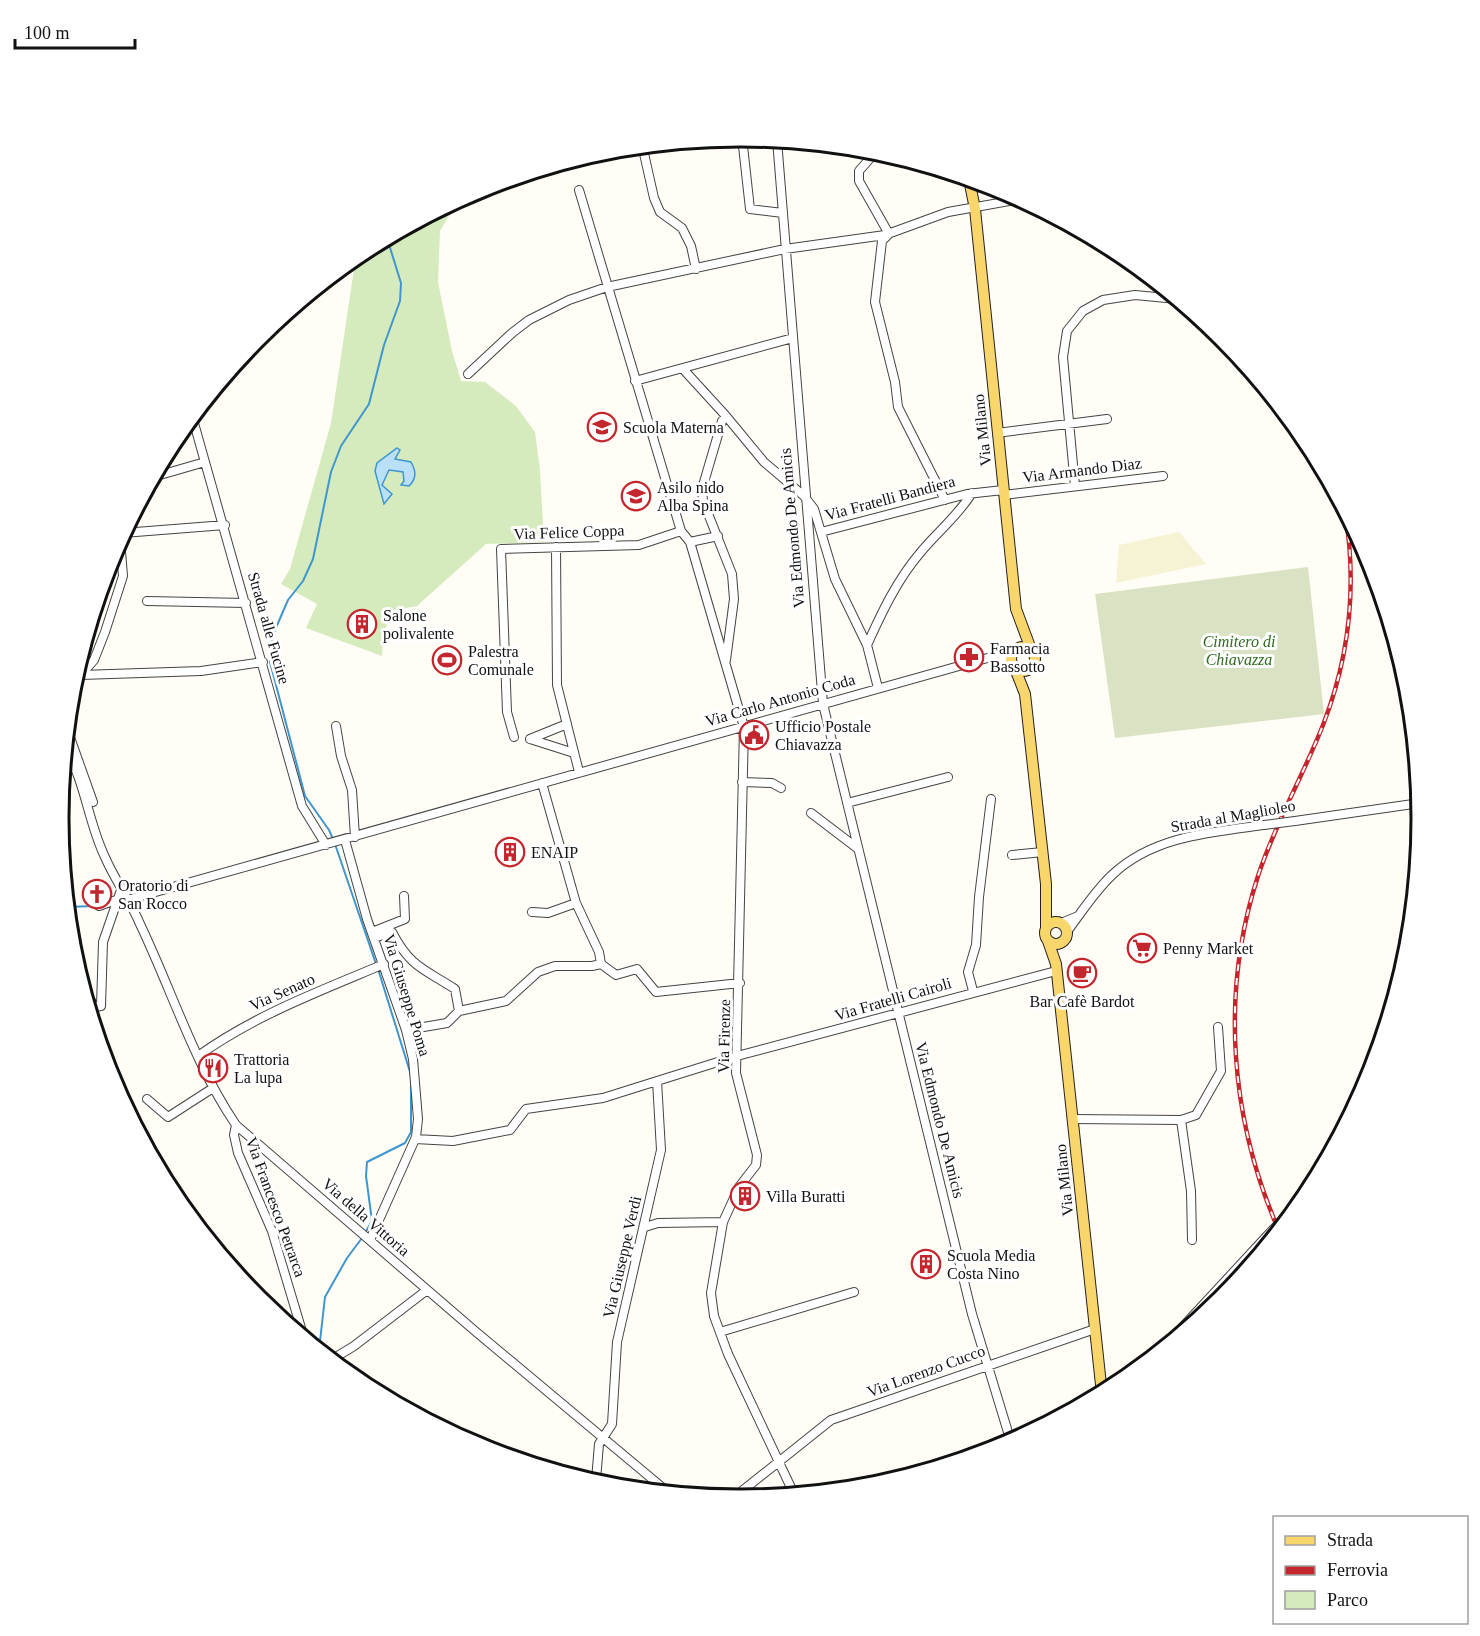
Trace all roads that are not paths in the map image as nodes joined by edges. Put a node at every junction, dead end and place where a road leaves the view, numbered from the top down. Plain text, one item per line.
1 (743, 147) edge
2 (778, 148) edge
3 (645, 154) edge
4 (868, 160) edge
5 (971, 189) edge
6 (579, 190) dead end
7 (976, 190) edge
8 (1004, 201) edge
9 (975, 206) junction
10 (783, 213) junction
11 (889, 234) junction
12 (785, 249) junction
13 (696, 269) junction
14 (606, 286) junction
15 (1162, 298) edge
16 (794, 338) junction
17 (683, 369) junction
18 (468, 374) dead end
19 (635, 381) junction
20 (726, 416) junction
21 (1107, 419) dead end
22 (1069, 424) junction
23 (195, 427) edge
24 (997, 433) junction
25 (205, 462) junction
26 (164, 474) edge
27 (1163, 476) dead end
28 (1075, 486) junction
29 (1003, 492) junction
30 (972, 493) junction
31 (804, 496) junction
32 (945, 500) junction
33 (225, 525) junction
34 (681, 531) junction
35 (133, 532) edge
36 (821, 532) junction
37 (718, 536) junction
38 (690, 542) junction
39 (556, 547) junction
40 (122, 558) edge
41 (147, 601) dead end
42 (246, 603) junction
43 (1016, 609) junction
44 (867, 645) junction
45 (1018, 649) junction
46 (1032, 652) junction
47 (989, 658) junction
48 (263, 662) junction
49 (726, 664) junction
50 (1013, 665) junction
51 (86, 669) edge
52 (1030, 669) junction
53 (85, 675) edge
54 (878, 688) junction
55 (1025, 690) junction
56 (823, 704) junction
57 (567, 724) junction
58 (336, 726) dead end
59 (744, 727) junction
60 (514, 738) dead end
61 (73, 746) edge
62 (574, 753) junction
63 (71, 764) edge
64 (579, 772) junction
65 (948, 777) dead end
66 (742, 782) junction
67 (542, 783) junction
68 (781, 788) dead end
69 (991, 799) dead end
70 (847, 803) junction
71 (1411, 804) edge
72 (811, 813) dead end
73 (98, 836) junction
74 (355, 837) junction
75 (345, 840) junction
76 (326, 845) junction
77 (857, 848) junction
78 (1043, 852) junction
79 (1012, 855) dead end
80 (1046, 884) junction
81 (121, 890) junction
82 (404, 896) dead end
83 (116, 900) junction
84 (127, 900) junction
85 (576, 903) junction
86 (99, 906) dead end
87 (532, 912) dead end
88 (1046, 928) junction
89 (1061, 930) junction
90 (373, 935) junction
91 (1048, 941) junction
92 (384, 964) junction
93 (601, 964) junction
94 (1056, 967) junction
95 (740, 983) junction
96 (973, 991) junction
97 (97, 1007) edge
98 (459, 1011) junction
99 (898, 1013) junction
100 (1218, 1027) dead end
101 (405, 1029) junction
102 (198, 1056) junction
103 (737, 1056) junction
104 (657, 1082) junction
105 (213, 1088) junction
106 (147, 1099) dead end
107 (1072, 1119) junction
108 (1181, 1120) junction
109 (236, 1125) junction
110 (415, 1139) junction
111 (723, 1222) junction
112 (645, 1227) junction
113 (365, 1235) junction
114 (1192, 1240) dead end
115 (427, 1290) junction
116 (854, 1292) dead end
117 (298, 1322) edge
118 (1095, 1329) junction
119 (720, 1332) junction
120 (339, 1355) edge
121 (988, 1365) junction
122 (1101, 1383) edge
123 (1008, 1433) edge
124 (603, 1437) junction
125 (778, 1461) junction
126 (597, 1473) edge
127 (659, 1484) edge
128 (791, 1487) edge
129 (744, 1489) edge

1 - 10 street
2 - 10 street, Via Edmondo De Amicis
3 - 13 street
4 - 11 street
5 - 9 main road, Via Milano
6 - 14 street
7 - 9 main road, Via Milano
8 - 9 street
9 - 11 street
9 - 24 main road, Via Milano
10 - 12 street, Via Edmondo De Amicis
11 - 12 street
11 - 32 street
12 - 13 street
12 - 16 street, Via Edmondo De Amicis
13 - 14 street
14 - 18 street
14 - 19 street
15 - 22 street
16 - 17 street
16 - 31 street, Via Edmondo De Amicis
17 - 19 street
17 - 20 street
19 - 34 street
20 - 31 street
20 - 37 street
21 - 22 street
22 - 24 street
22 - 28 street
23 - 25 street, Strada alle Fucine
24 - 29 main road, Via Milano
25 - 26 street
25 - 33 street, Strada alle Fucine
27 - 28 street, Via Armando Diaz
28 - 29 street, Via Armando Diaz
29 - 30 street, Via Fratelli Bandiera
29 - 43 main road, Via Milano
30 - 32 street, Via Fratelli Bandiera
30 - 44 street
31 - 36 street
31 - 56 street, Via Edmondo De Amicis
32 - 36 street, Via Fratelli Bandiera
33 - 35 street
33 - 42 street, Strada alle Fucine
34 - 38 street
34 - 39 street, Via Felice Coppa
36 - 44 street
37 - 38 street
37 - 49 street
38 - 49 street
39 - 57 street
39 - 60 street, Via Felice Coppa
40 - 51 street
41 - 42 street
42 - 48 street, Strada alle Fucine
43 - 45 main road
43 - 46 main road, Via Milano
44 - 54 street
45 - 46 main road
45 - 47 street, Via Carlo Antonio Coda
45 - 50 main road
46 - 52 main road, Via Milano
47 - 50 street, Via Carlo Antonio Coda
47 - 54 street, Via Carlo Antonio Coda
48 - 53 street
48 - 76 street, Strada alle Fucine
49 - 59 street
50 - 52 main road
50 - 55 main road, Via Milano
52 - 55 main road, Via Milano
54 - 56 street, Via Carlo Antonio Coda
55 - 78 main road, Via Milano
56 - 59 street, Via Carlo Antonio Coda
56 - 70 street, Via Edmondo De Amicis
57 - 62 street
57 - 62 street
58 - 74 street
59 - 64 street, Via Carlo Antonio Coda
59 - 66 street, Via Firenze
61 - 73 street
62 - 64 street
63 - 73 street
64 - 67 street, Via Carlo Antonio Coda
65 - 70 street
66 - 68 street
66 - 95 street, Via Firenze
67 - 74 street, Via Carlo Antonio Coda
67 - 85 street
69 - 96 street
70 - 77 street, Via Edmondo De Amicis
71 - 89 street, Strada al Maglioleo, bridge
72 - 77 street
73 - 81 street, Via della Vittoria
74 - 75 street, Via Carlo Antonio Coda
75 - 76 street, Via Carlo Antonio Coda
75 - 90 street, Via Giuseppe Poma
76 - 84 street, Via Carlo Antonio Coda
77 - 99 street, Via Edmondo De Amicis
78 - 79 street
78 - 80 main road, Via Milano
80 - 88 main road, Via Milano
80 - 89 main road, Via Milano
81 - 83 street
81 - 84 street, Via della Vittoria
82 - 90 street, Via Giuseppe Poma
83 - 86 street
83 - 97 street
84 - 102 street, Via della Vittoria
85 - 87 street
85 - 93 street
88 - 89 main road
88 - 91 main road, Via Milano
89 - 91 main road
89 - 94 main road, Via Milano
90 - 92 street, Via Giuseppe Poma
90 - 98 street
91 - 94 main road, Via Milano
92 - 101 street, Via Giuseppe Poma
92 - 102 street, Via Senato
93 - 95 street
93 - 98 street
94 - 96 street, Via Fratelli Cairoli
94 - 107 main road, Via Milano
95 - 103 street, Via Firenze
96 - 99 street, Via Fratelli Cairoli
98 - 101 street
99 - 103 street, Via Fratelli Cairoli
99 - 121 street, Via Edmondo De Amicis
100 - 108 street
101 - 110 street, Via Giuseppe Poma
102 - 105 street, Via della Vittoria
103 - 104 street
103 - 111 street, Via Firenze
104 - 110 street
104 - 112 street, Via Giuseppe Verdi
105 - 106 street
105 - 109 street, Via della Vittoria
107 - 108 street
107 - 118 main road, Via Milano
108 - 114 street
109 - 113 street, Via della Vittoria
109 - 117 street, Via Francesco Petrarca
110 - 113 street, Via Giuseppe Poma
111 - 112 street
111 - 119 street, Via Firenze
112 - 124 street, Via Giuseppe Verdi
113 - 115 street, Via della Vittoria
115 - 120 street
115 - 124 street, Via della Vittoria
116 - 119 street
118 - 121 street, Via Lorenzo Cucco
118 - 122 main road, Via Milano
119 - 125 street, Via Firenze
121 - 123 street, Via Edmondo De Amicis
121 - 125 street, Via Lorenzo Cucco
124 - 126 street, Via Giuseppe Verdi
124 - 127 street, Via della Vittoria
125 - 128 street, Via Firenze
125 - 129 street, Via Lorenzo Cucco

